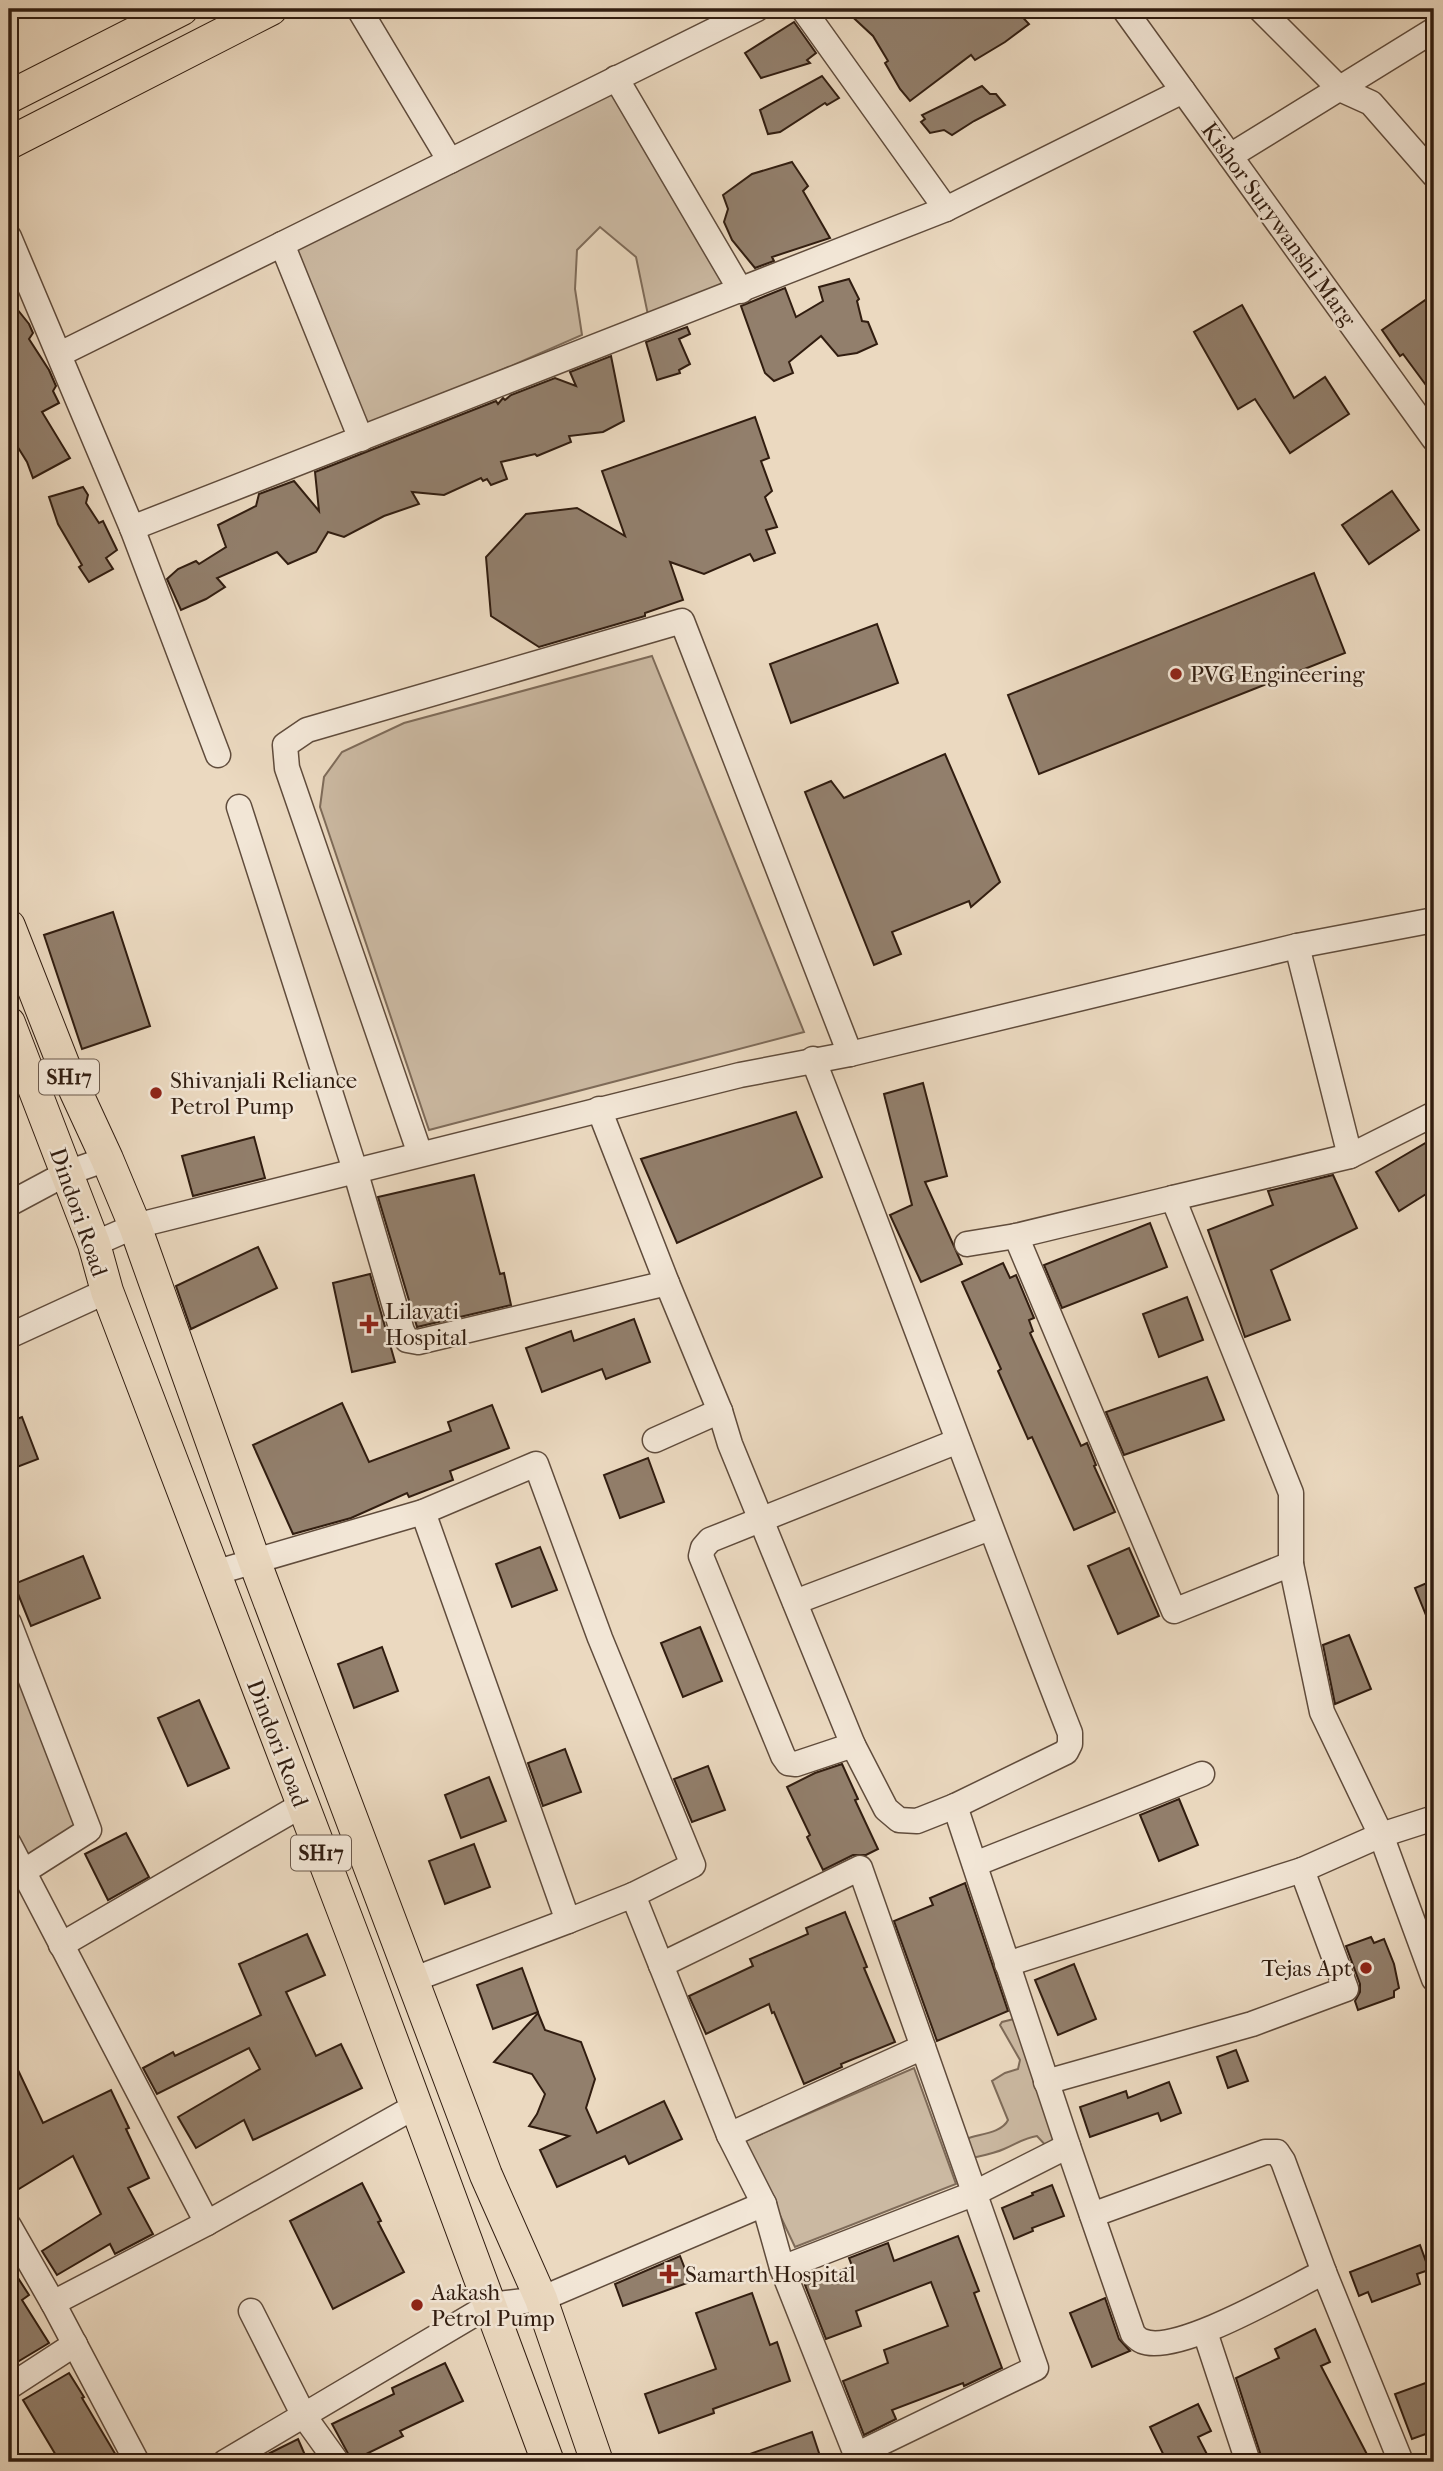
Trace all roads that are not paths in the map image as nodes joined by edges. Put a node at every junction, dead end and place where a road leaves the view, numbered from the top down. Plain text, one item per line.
1 (182, 9) edge
2 (271, 9) edge
3 (359, 9) edge
4 (757, 9) edge
5 (803, 9) edge
6 (1124, 9) edge
7 (1260, 9) edge
8 (1434, 30) edge
9 (616, 78) junction
10 (1340, 89) junction
11 (1183, 91) junction
12 (9, 97) edge
13 (9, 143) edge
14 (1230, 156) junction
15 (450, 161) junction
16 (1434, 175) edge
17 (946, 209) junction
18 (9, 237) edge
19 (282, 244) junction
20 (740, 291) junction
21 (60, 354) junction
22 (361, 439) junction
23 (1434, 439) edge
24 (132, 528) junction
25 (219, 755) dead end
26 (239, 807) dead end
27 (1434, 920) edge
28 (9, 926) edge
29 (1297, 946) junction
30 (9, 1023) edge
31 (850, 1054) junction
32 (813, 1059) junction
33 (598, 1109) junction
34 (1434, 1114) edge
35 (420, 1154) junction
36 (1350, 1156) junction
37 (107, 1158) junction
38 (355, 1170) junction
39 (67, 1173) junction
40 (1173, 1198) junction
41 (9, 1204) edge
42 (135, 1226) junction
43 (1016, 1236) junction
44 (94, 1244) junction
45 (967, 1244) dead end
46 (667, 1283) junction
47 (107, 1291) junction
48 (9, 1336) edge
49 (720, 1411) junction
50 (655, 1440) dead end
51 (958, 1441) junction
52 (423, 1512) junction
53 (761, 1519) junction
54 (990, 1528) junction
55 (254, 1560) junction
56 (1291, 1564) junction
57 (214, 1573) junction
58 (795, 1602) junction
59 (9, 1623) edge
60 (853, 1745) junction
61 (1202, 1774) dead end
62 (302, 1805) junction
63 (955, 1806) junction
64 (1434, 1818) edge
65 (1381, 1835) junction
66 (9, 1844) edge
67 (975, 1864) junction
68 (1302, 1870) junction
69 (23, 1872) junction
70 (633, 1895) junction
71 (568, 1921) junction
72 (61, 1945) junction
73 (1007, 1964) junction
74 (661, 1965) junction
75 (1434, 1979) edge
76 (412, 1980) junction
77 (923, 2047) junction
78 (1046, 2081) junction
79 (416, 2106) junction
80 (729, 2135) junction
81 (1068, 2147) junction
82 (973, 2194) junction
83 (764, 2204) junction
84 (1092, 2215) junction
85 (206, 2223) junction
86 (9, 2227) edge
87 (782, 2269) junction
88 (1324, 2272) junction
89 (541, 2299) junction
90 (53, 2303) junction
91 (490, 2305) junction
92 (251, 2311) dead end
93 (1205, 2332) junction
94 (75, 2344) junction
95 (9, 2387) edge
96 (304, 2416) junction
97 (858, 2459) edge
98 (137, 2462) edge
99 (225, 2462) edge
100 (337, 2462) edge
101 (548, 2462) edge
102 (597, 2462) edge
103 (1248, 2462) edge
104 (1401, 2462) edge

1 - 12 main road
2 - 13 main road
3 - 15 street
4 - 9 street
5 - 17 street
6 - 11 street, Kishor Surywanshi Marg
7 - 10 street
8 - 10 street
9 - 15 street
9 - 20 street
10 - 14 street
10 - 16 street
11 - 14 street, Kishor Surywanshi Marg
11 - 17 street
14 - 23 street, Kishor Surywanshi Marg
15 - 19 street
17 - 20 street
18 - 21 street
19 - 21 street
19 - 22 street
20 - 22 street
21 - 24 street
22 - 24 street
24 - 25 street
26 - 38 street
27 - 29 street
28 - 37 main road, Dindori Road / SH17
29 - 31 street
29 - 36 street
30 - 39 main road, Dindori Road / SH17
31 - 32 street
31 - 35 street
32 - 33 street
32 - 51 street
33 - 35 street
33 - 46 street
34 - 36 street
35 - 38 street
36 - 40 street
37 - 39 street
37 - 42 main road, Dindori Road / SH17
38 - 42 street
38 - 46 street
39 - 41 street
39 - 44 main road, Dindori Road / SH17
40 - 43 street
40 - 56 street
42 - 44 street
42 - 55 main road, Dindori Road
43 - 45 street
43 - 56 street
44 - 47 main road, Dindori Road / SH17
46 - 49 street
47 - 48 street
47 - 57 main road, Dindori Road / SH17
49 - 50 street
49 - 53 street
51 - 53 street
51 - 54 street
52 - 55 street
52 - 70 street
52 - 71 street
53 - 58 street
53 - 60 street
54 - 58 street
54 - 63 street
55 - 57 street
55 - 76 main road, Dindori Road
56 - 65 street
57 - 62 main road, Dindori Road / SH17
58 - 60 street
59 - 69 street
60 - 63 street
61 - 67 street
62 - 72 street
62 - 79 main road, Dindori Road / SH17
63 - 67 street
64 - 65 street
65 - 68 street
65 - 75 street
66 - 69 street
67 - 73 street
68 - 73 street
68 - 78 street
69 - 72 street
70 - 71 street
70 - 74 street
71 - 76 street
72 - 85 street
73 - 78 street
74 - 77 street
74 - 80 street
76 - 89 main road, Dindori Road
77 - 80 street
77 - 82 street
78 - 81 street
79 - 85 street
79 - 91 main road, Dindori Road / SH17
80 - 83 street
81 - 82 street
81 - 84 street
82 - 87 street
82 - 97 street
83 - 87 street
83 - 89 street
84 - 88 street
84 - 93 street
85 - 90 street
86 - 90 street
87 - 97 street
88 - 93 street
88 - 104 street
89 - 91 street
89 - 102 main road, Dindori Road
90 - 94 street
91 - 96 street
91 - 101 main road, Dindori Road / SH17
92 - 96 street
93 - 103 street
94 - 95 street
94 - 98 street
96 - 99 street
96 - 100 street

